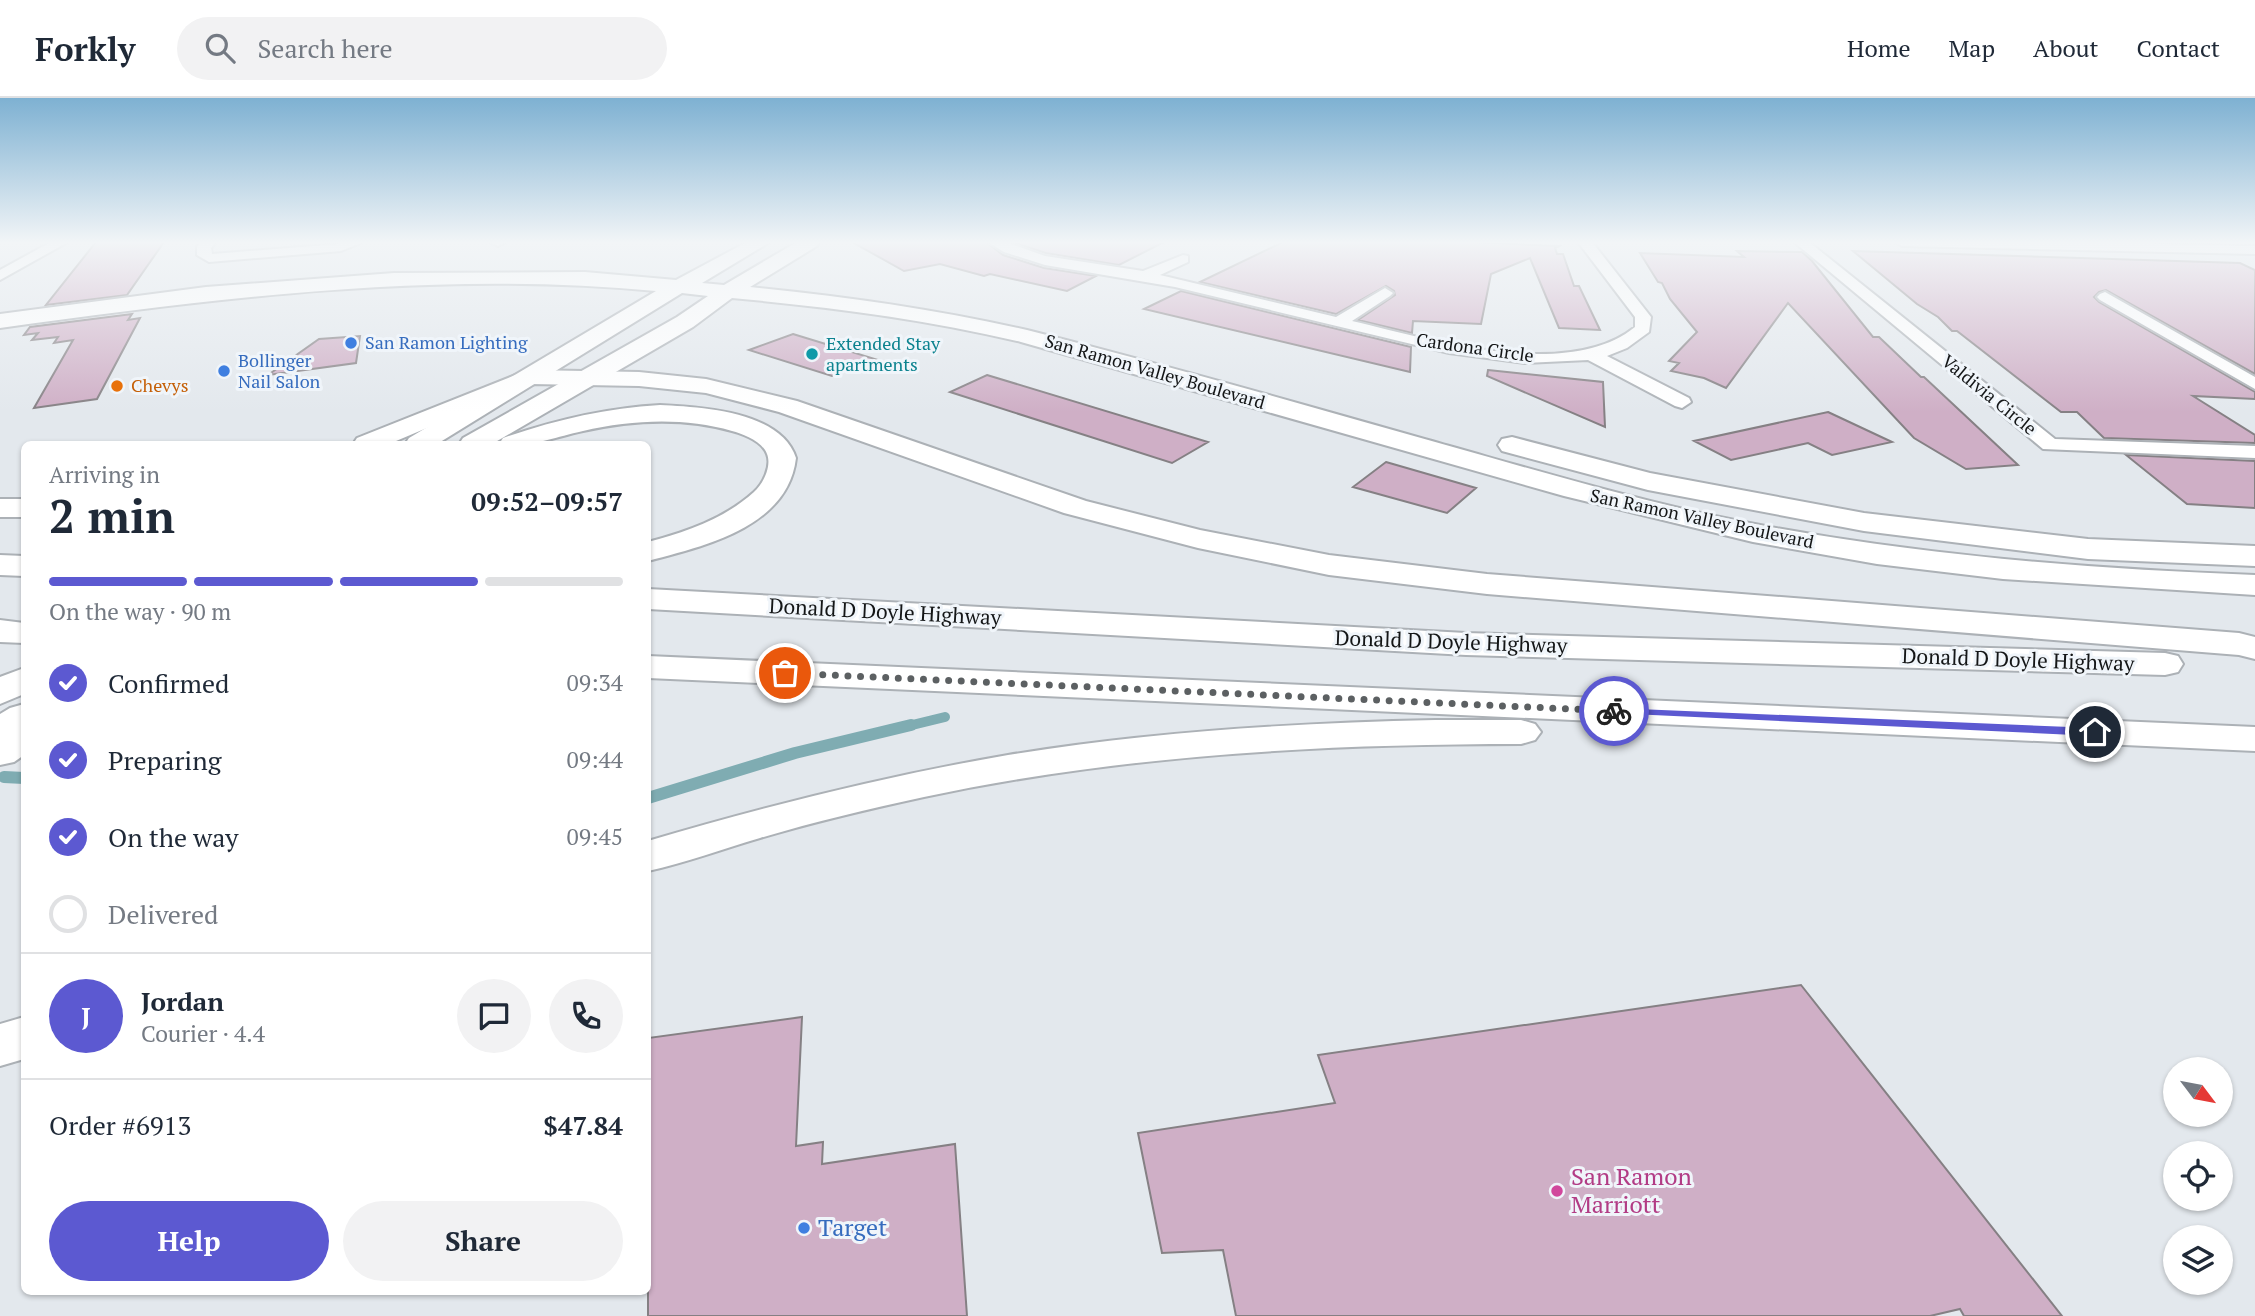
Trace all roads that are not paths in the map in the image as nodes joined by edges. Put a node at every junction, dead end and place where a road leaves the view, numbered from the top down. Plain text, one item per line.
1 (59, 299) edge
2 (163, 299) edge
3 (658, 299) edge
4 (717, 299) edge
5 (807, 299) edge
6 (931, 299) edge
7 (1238, 299) edge
8 (1376, 299) edge
9 (1629, 299) edge
10 (1871, 299) edge
11 (2108, 299) edge
12 (820, 300) junction
13 (0, 306) edge
14 (0, 321) edge
15 (685, 322) junction
16 (1337, 323) junction
17 (1592, 355) junction
18 (528, 377) junction
19 (590, 377) junction
20 (2255, 384) edge
21 (1682, 402) dead end
22 (373, 441) edge
23 (424, 441) edge
24 (478, 441) edge
25 (522, 441) edge
26 (2255, 452) edge
27 (0, 508) edge
28 (21, 508) edge
29 (651, 550) edge
30 (2255, 556) edge
31 (0, 565) edge
32 (21, 566) edge
33 (2255, 585) edge
34 (651, 599) edge
35 (0, 631) edge
36 (21, 633) edge
37 (2255, 648) edge
38 (0, 654) edge
39 (21, 655) edge
40 (651, 667) edge
41 (2255, 667) edge
42 (21, 681) edge
43 (0, 693) edge
44 (21, 718) edge
45 (1774, 718) junction
46 (0, 732) edge
47 (2255, 739) edge
48 (21, 740) edge
49 (0, 754) edge
50 (651, 855) edge
51 (21, 1039) edge
52 (0, 1045) edge

1 - 13 main road, San Ramon Valley Boulevard
2 - 14 main road, San Ramon Valley Boulevard
3 - 18 main road
4 - 15 main road
5 - 12 main road, San Ramon Valley Boulevard
6 - 30 main road, San Ramon Valley Boulevard
7 - 16 street, Cardona Circle
8 - 16 street
9 - 17 street, Cardona Circle
10 - 26 street, Valdivia Circle
11 - 20 street
12 - 15 main road
12 - 33 main road, San Ramon Valley Boulevard
15 - 19 main road
16 - 17 street, Cardona Circle
17 - 21 street
18 - 19 main road
18 - 22 main road
18 - 23 main road
19 - 24 main road
19 - 37 main road
25 - 29 main road
27 - 28 main road
31 - 32 main road
34 - 41 main road, Donald D Doyle Highway
35 - 36 main road
38 - 39 main road
40 - 45 main road
42 - 43 main road
44 - 46 main road
45 - 47 main road
45 - 50 main road
48 - 49 main road
51 - 52 main road

